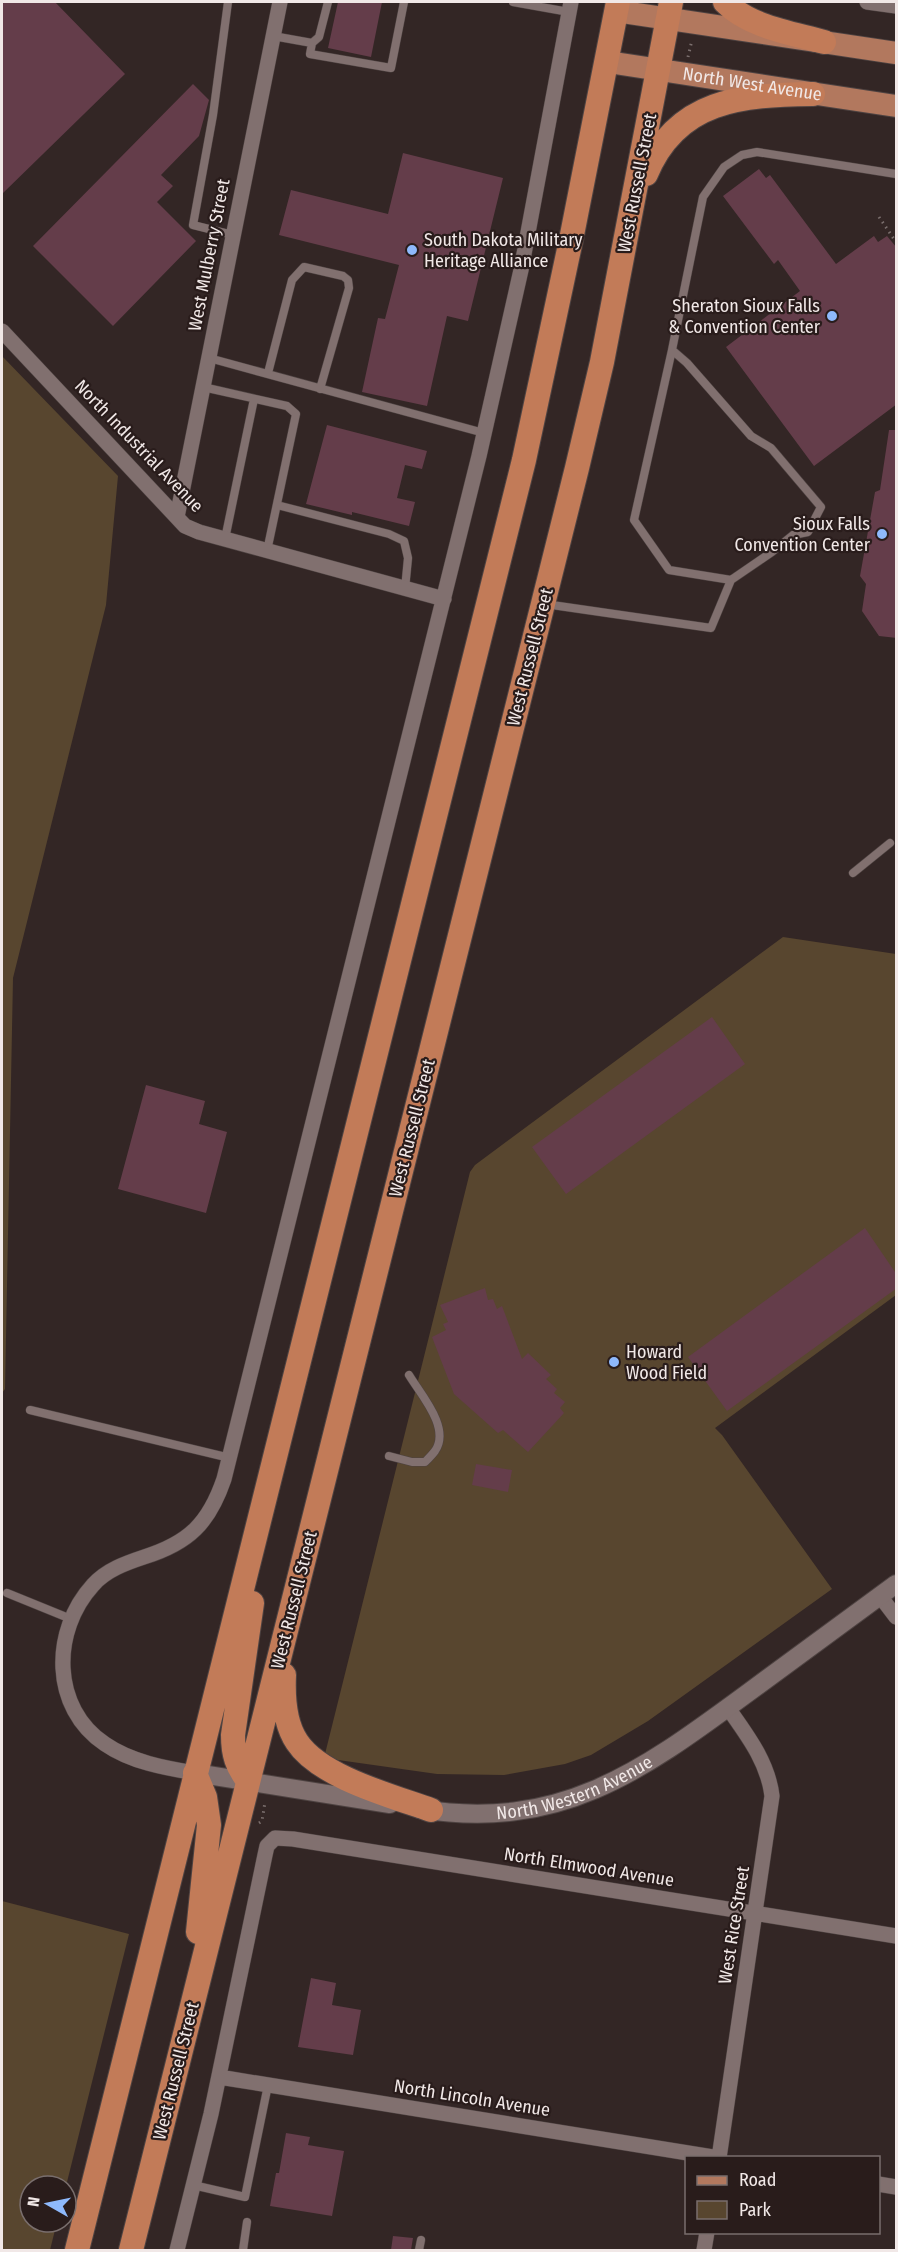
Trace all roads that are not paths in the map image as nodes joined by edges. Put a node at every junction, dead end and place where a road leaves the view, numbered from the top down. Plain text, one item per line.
1 (228, 2) edge
2 (280, 2) edge
3 (328, 2) edge
4 (404, 2) edge
5 (513, 2) edge
6 (725, 2) edge
7 (867, 2) edge
8 (617, 6) edge
9 (897, 6) edge
10 (570, 7) edge
11 (669, 10) edge
12 (273, 36) junction
13 (824, 42) junction
14 (312, 44) junction
15 (897, 53) edge
16 (608, 62) junction
17 (659, 70) junction
18 (813, 94) junction
19 (897, 106) edge
20 (897, 174) edge
21 (631, 213) junction
22 (233, 235) junction
23 (2, 331) edge
24 (672, 350) junction
25 (209, 358) junction
26 (268, 373) junction
27 (203, 387) junction
28 (320, 389) junction
29 (254, 399) junction
30 (484, 433) junction
31 (277, 505) junction
32 (177, 517) junction
33 (225, 539) junction
34 (267, 551) junction
35 (731, 579) junction
36 (405, 589) junction
37 (444, 599) junction
38 (543, 604) junction
39 (890, 843) dead end
40 (853, 873) dead end
41 (409, 1375) dead end
42 (30, 1410) dead end
43 (389, 1456) dead end
44 (230, 1458) junction
45 (264, 1499) junction
46 (299, 1581) junction
47 (897, 1584) edge
48 (7, 1593) dead end
49 (880, 1596) junction
50 (897, 1617) edge
51 (71, 1619) junction
52 (728, 1708) junction
53 (195, 1773) junction
54 (249, 1781) junction
55 (431, 1810) junction
56 (756, 1913) junction
57 (897, 1936) edge
58 (189, 2018) junction
59 (219, 2077) junction
60 (268, 2085) junction
61 (713, 2156) edge
62 (719, 2156) edge
63 (880, 2184) edge
64 (194, 2185) junction
65 (897, 2187) edge
66 (247, 2222) dead end
67 (707, 2234) edge
68 (421, 2240) dead end
69 (77, 2250) edge
70 (130, 2250) edge
71 (177, 2250) edge
72 (243, 2250) edge
73 (419, 2250) edge
74 (704, 2250) edge

1 - 22 lane
2 - 12 street, West Mulberry Street
3 - 14 lane
4 - 14 lane
5 - 10 lane
6 - 13 highway
7 - 9 street
8 - 11 main road
8 - 16 highway
10 - 30 street
11 - 13 main road
11 - 17 highway, West Russell Street
12 - 14 lane
12 - 22 street, West Mulberry Street
13 - 15 main road
16 - 17 main road, North West Avenue
16 - 45 highway
17 - 18 main road, North West Avenue
17 - 21 highway, West Russell Street
18 - 19 main road, North West Avenue
18 - 21 highway
20 - 24 lane
21 - 38 highway, West Russell Street
22 - 25 street, West Mulberry Street
23 - 32 street, North Industrial Avenue
24 - 35 lane
24 - 35 lane
25 - 26 lane
25 - 27 street, West Mulberry Street
26 - 28 lane
26 - 28 lane
27 - 29 lane
27 - 32 street, West Mulberry Street
28 - 30 lane
29 - 31 lane
29 - 33 lane
30 - 37 street
31 - 34 lane
31 - 36 lane
32 - 33 street, North Industrial Avenue
33 - 34 street, North Industrial Avenue
34 - 36 street, North Industrial Avenue
35 - 38 lane
36 - 37 street, North Industrial Avenue
37 - 44 street
38 - 46 highway, West Russell Street
39 - 40 lane
41 - 43 lane
42 - 44 lane
44 - 51 street
45 - 53 highway
45 - 54 highway
46 - 54 highway, West Russell Street
46 - 55 highway
47 - 49 street, North Western Avenue
48 - 51 lane
49 - 50 street
49 - 52 street, North Western Avenue
51 - 53 street
52 - 55 street, North Western Avenue
52 - 56 street, West Rice Street
53 - 54 street, North Western Avenue
53 - 58 highway
53 - 69 highway
54 - 55 street, North Western Avenue
54 - 58 highway, West Russell Street
56 - 57 street, North Elmwood Avenue
56 - 59 street, North Elmwood Avenue
56 - 62 street, West Rice Street
58 - 70 highway, West Russell Street
59 - 60 street, North Lincoln Avenue
59 - 64 street
60 - 61 street, North Lincoln Avenue
60 - 64 lane
63 - 65 street
64 - 71 street
66 - 72 lane
67 - 74 street
68 - 73 lane

